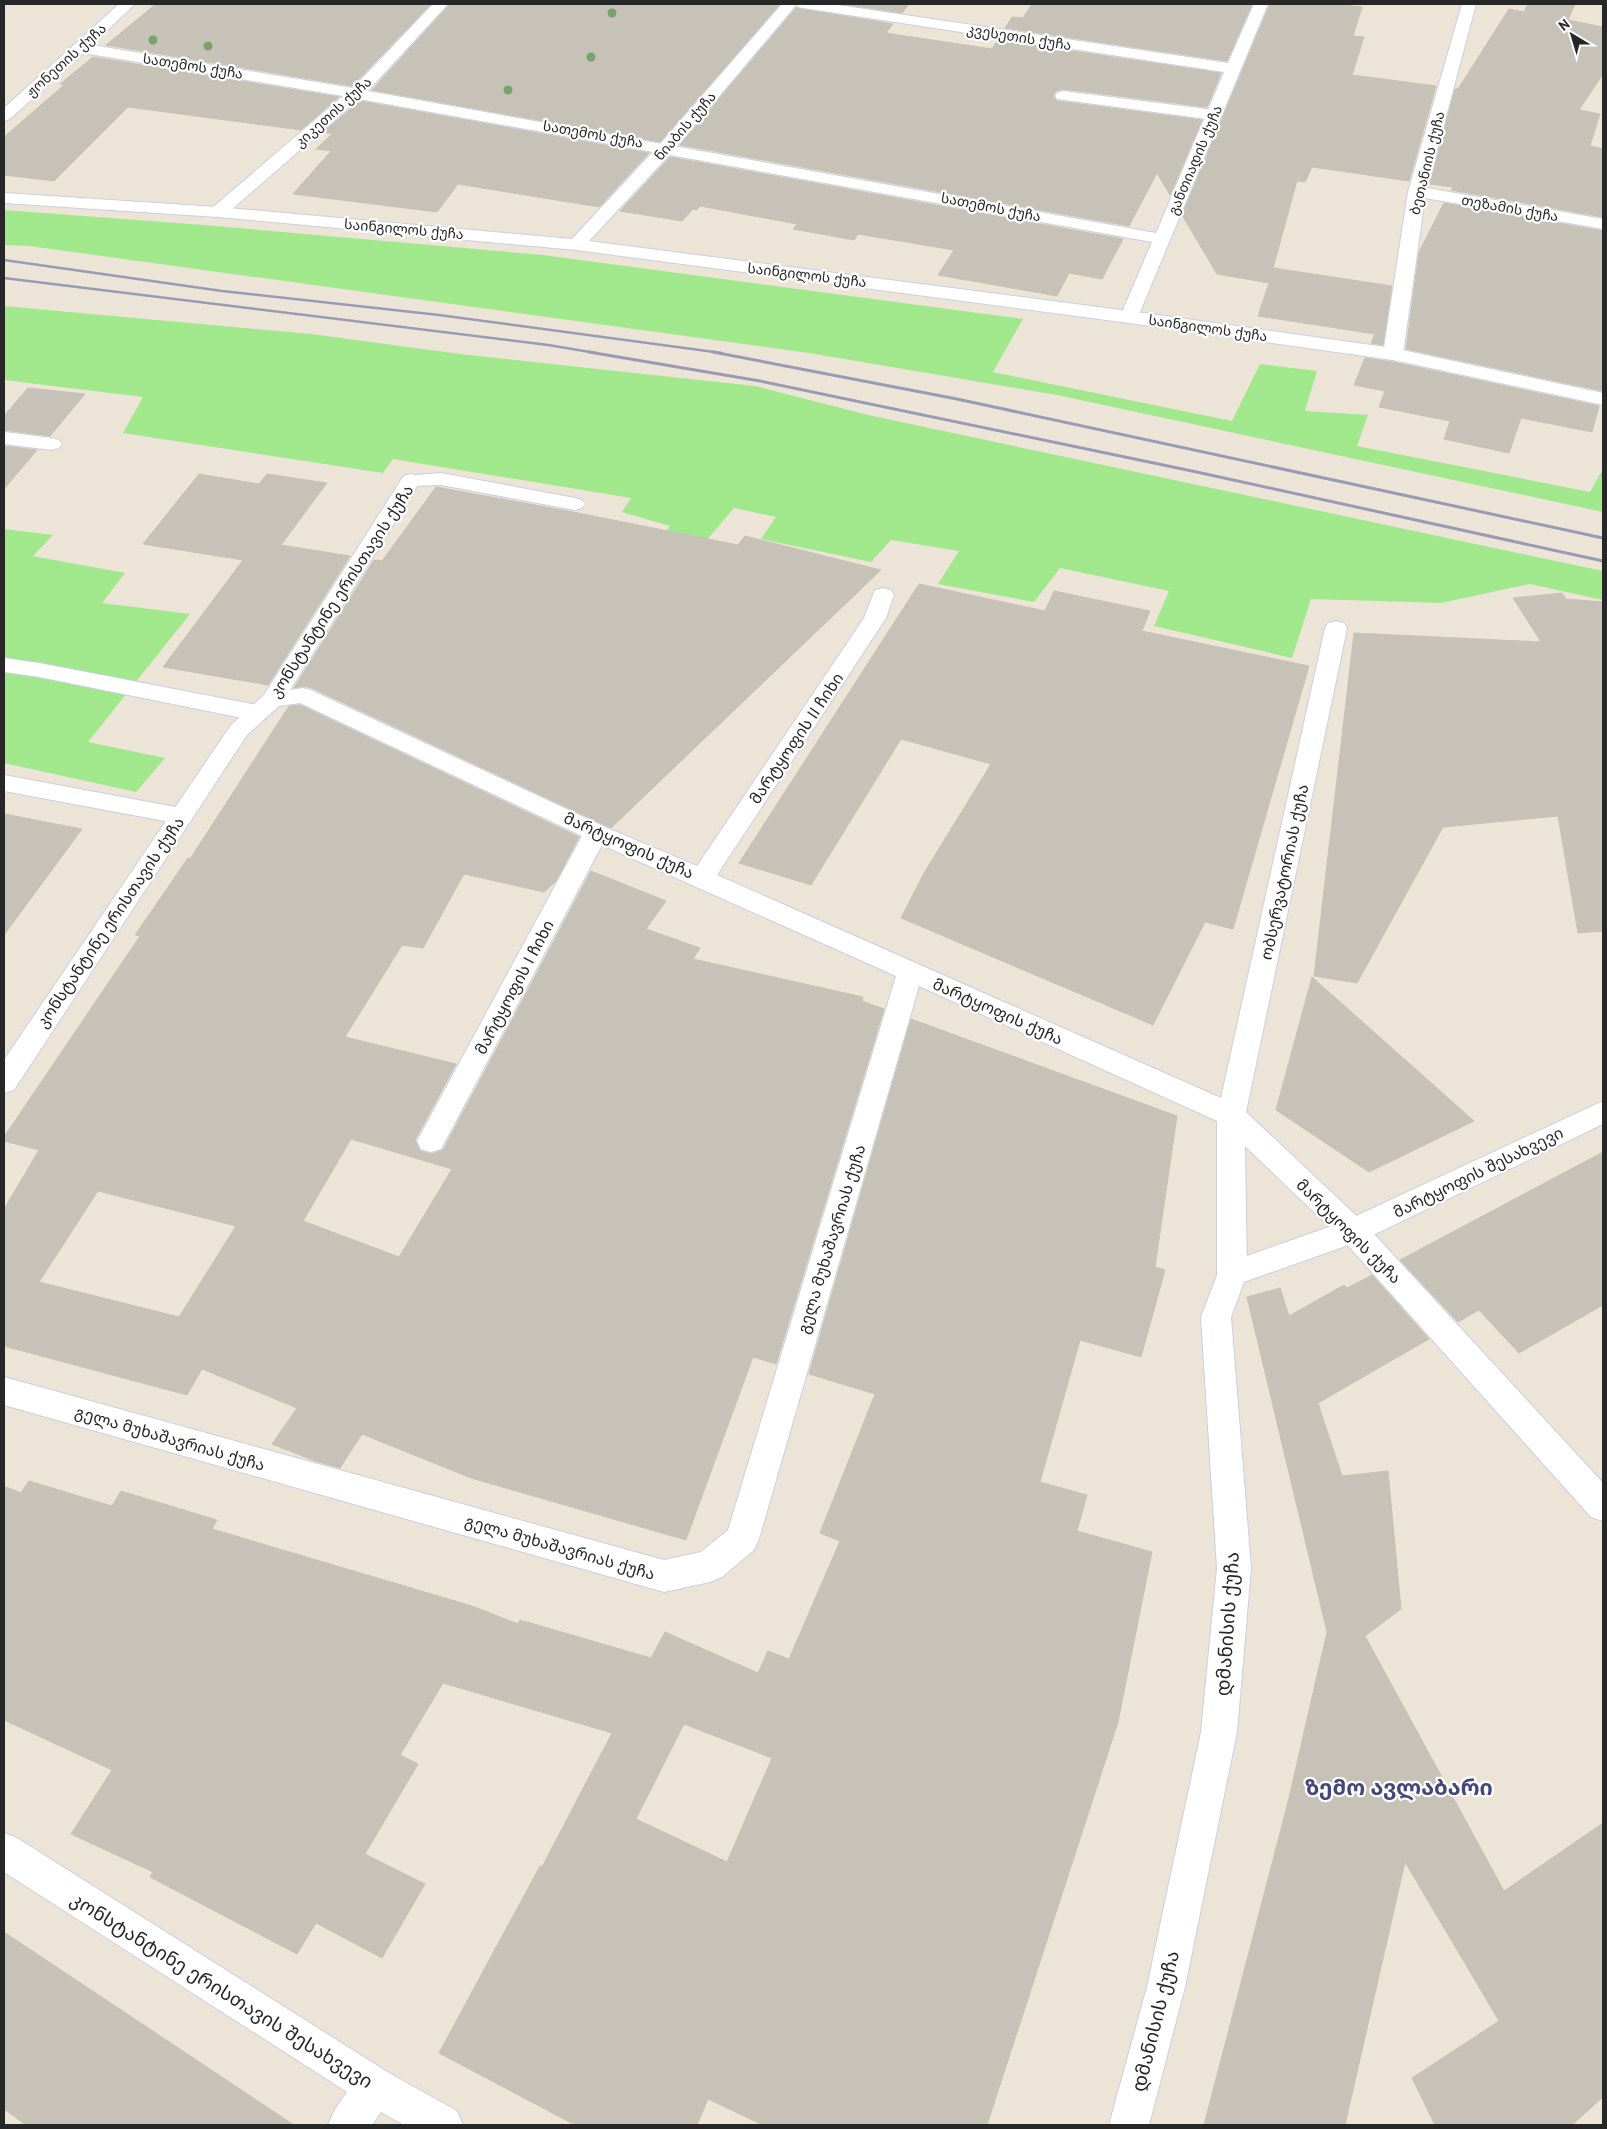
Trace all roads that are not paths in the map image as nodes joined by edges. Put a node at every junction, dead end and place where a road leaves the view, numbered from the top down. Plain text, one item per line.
1 (128, 4) edge
2 (441, 4) edge
3 (790, 4) edge
4 (803, 4) edge
5 (1262, 4) edge
6 (1469, 4) edge
7 (81, 48) junction
8 (1234, 69) junction
9 (358, 92) junction
10 (1063, 96) dead end
11 (1214, 115) junction
12 (4, 116) edge
13 (667, 147) junction
14 (1416, 192) junction
15 (4, 198) edge
16 (218, 212) junction
17 (1603, 224) edge
18 (1162, 238) junction
19 (576, 245) junction
20 (1129, 317) junction
21 (1394, 354) junction
22 (1603, 399) edge
23 (4, 438) edge
24 (52, 444) dead end
25 (575, 504) dead end
26 (883, 595) dead end
27 (1336, 628) dead end
28 (4, 665) edge
29 (264, 707) junction
30 (4, 783) edge
31 (181, 816) junction
32 (596, 833) junction
33 (702, 878) junction
34 (910, 972) junction
35 (4, 1082) edge
36 (1603, 1112) edge
37 (1231, 1116) junction
38 (431, 1141) dead end
39 (1354, 1231) junction
40 (1232, 1274) junction
41 (4, 1391) edge
42 (1603, 1506) edge
43 (4, 1851) edge
44 (375, 2088) junction
45 (348, 2125) edge
46 (444, 2125) edge
47 (1129, 2125) edge

1 - 7 street, ჟონეთის ქუჩა
2 - 9 street, კიკეთის ქუჩა
3 - 13 street, ნიაბის ქუჩა
4 - 8 street, კვესეთის ქუჩა
5 - 8 street, განთიადის ქუჩა
6 - 14 street, ბეთანიის ქუჩა
7 - 9 street, სათემოს ქუჩა
7 - 12 street, ჟონეთის ქუჩა
8 - 11 street, განთიადის ქუჩა
9 - 13 street, სათემოს ქუჩა
9 - 16 street, კიკეთის ქუჩა
10 - 11 street
11 - 18 street, განთიადის ქუჩა
13 - 18 street, სათემოს ქუჩა
13 - 19 street, ნიაბის ქუჩა
14 - 17 street, თეზამის ქუჩა
14 - 21 street, ბეთანიის ქუჩა
15 - 16 street, საინგილოს ქუჩა
16 - 19 street, საინგილოს ქუჩა
18 - 20 street, განთიადის ქუჩა
19 - 20 street, საინგილოს ქუჩა
20 - 21 street, საინგილოს ქუჩა
21 - 22 street, საინგილოს ქუჩა
23 - 24 street
25 - 29 street, კონსტანტინე ერისთავის ქუჩა
26 - 33 street, მარტყოფის II ჩიხი
27 - 37 street, ობსერვატორიას ქუჩა
28 - 29 street
29 - 31 street, კონსტანტინე ერისთავის ქუჩა
29 - 32 street, მარტყოფის ქუჩა
30 - 31 street
31 - 35 street, კონსტანტინე ერისთავის ქუჩა
32 - 33 street, მარტყოფის ქუჩა
32 - 38 street, მარტყოფის I ჩიხი
33 - 34 street, მარტყოფის ქუჩა
34 - 37 street, მარტყოფის ქუჩა
34 - 41 street, გელა მუხაშავრიას ქუჩა
36 - 39 street, მარტყოფის შესახვევი
37 - 39 street, მარტყოფის ქუჩა
37 - 40 street, დმანისის ქუჩა
39 - 40 street, მარტყოფის შესახვევი
39 - 42 street, მარტყოფის ქუჩა
40 - 47 street, დმანისის ქუჩა
43 - 44 street, კონსტანტინე ერისთავის შესახვევი
44 - 45 street
44 - 46 street, კონსტანტინე ერისთავის შესახვევი

